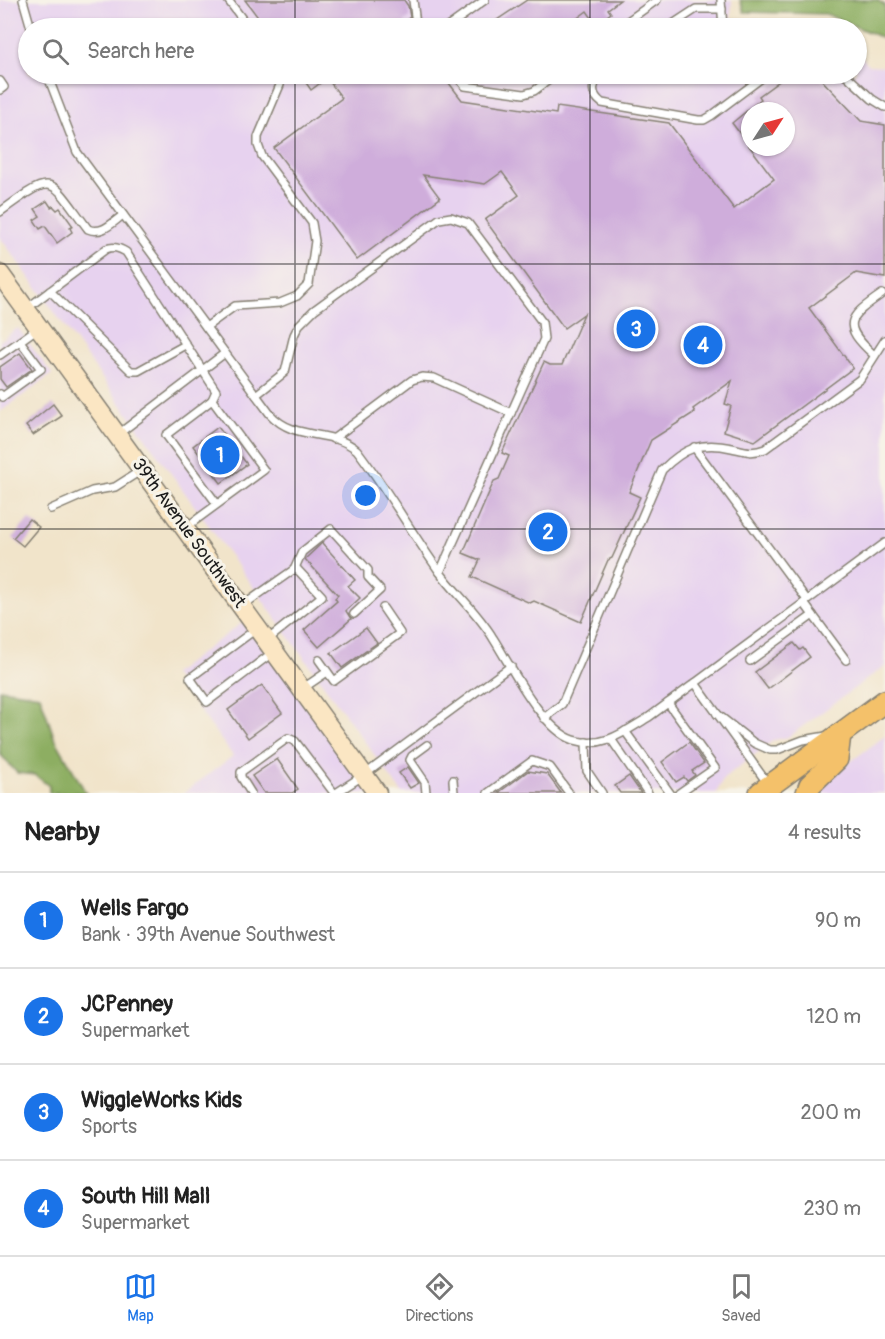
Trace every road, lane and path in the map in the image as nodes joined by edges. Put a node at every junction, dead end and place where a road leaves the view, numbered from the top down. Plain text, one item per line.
1 (23, 0) edge
2 (228, 0) edge
3 (413, 0) edge
4 (468, 0) edge
5 (485, 0) edge
6 (657, 0) edge
7 (721, 0) edge
8 (648, 3) edge
9 (722, 9) junction
10 (469, 11) junction
11 (28, 18) edge
12 (242, 18) edge
13 (415, 18) edge
14 (460, 18) edge
15 (630, 18) edge
16 (682, 18) edge
17 (722, 18) edge
18 (0, 81) edge
19 (51, 84) edge
20 (280, 84) edge
21 (463, 84) edge
22 (543, 84) edge
23 (593, 84) edge
24 (753, 84) edge
25 (856, 84) edge
26 (0, 90) edge
27 (885, 107) edge
28 (0, 212) edge
29 (123, 215) junction
30 (0, 274) edge
31 (50, 291) junction
32 (882, 294) dead end
33 (26, 309) junction
34 (39, 327) junction
35 (206, 327) junction
36 (885, 339) edge
37 (20, 341) junction
38 (185, 345) junction
39 (225, 353) junction
40 (874, 355) junction
41 (0, 356) edge
42 (202, 371) junction
43 (0, 394) edge
44 (256, 395) junction
45 (212, 400) junction
46 (511, 413) junction
47 (117, 435) junction
48 (333, 438) junction
49 (694, 447) junction
50 (143, 470) junction
51 (217, 504) junction
52 (51, 509) dead end
53 (185, 528) junction
54 (885, 543) edge
55 (294, 570) junction
56 (440, 572) junction
57 (806, 601) junction
58 (241, 606) junction
59 (383, 608) dead end
60 (354, 614) dead end
61 (813, 615) junction
62 (266, 640) junction
63 (319, 660) dead end
64 (846, 660) dead end
65 (750, 661) dead end
66 (511, 666) junction
67 (327, 672) junction
68 (694, 683) junction
69 (302, 689) junction
70 (885, 701) edge
71 (668, 703) junction
72 (717, 714) junction
73 (544, 718) junction
74 (625, 731) junction
75 (840, 734) junction
76 (611, 739) junction
77 (586, 742) junction
78 (427, 745) dead end
79 (364, 775) junction
80 (453, 780) dead end
81 (768, 791) edge
82 (251, 793) edge
83 (335, 793) edge
84 (377, 793) edge
85 (426, 793) edge
86 (454, 793) edge
87 (488, 793) edge
88 (569, 793) edge
89 (602, 793) edge
90 (648, 793) edge
91 (670, 793) edge
92 (679, 793) edge
93 (807, 793) edge

1 - 11 lane
2 - 12 lane
3 - 13 lane
4 - 10 lane
5 - 10 lane
6 - 8 lane
7 - 9 lane
8 - 15 lane
9 - 16 lane
9 - 17 lane
10 - 14 lane
18 - 26 lane
19 - 29 lane
20 - 35 lane
21 - 22 lane
23 - 24 lane
25 - 27 lane
28 - 29 lane
29 - 35 lane
30 - 33 main road, 39th Avenue Southwest
31 - 33 lane
31 - 38 lane
31 - 38 lane
32 - 40 lane
33 - 34 main road, 39th Avenue Southwest
34 - 37 lane
34 - 47 main road, 39th Avenue Southwest
35 - 39 lane
36 - 40 lane
37 - 41 lane
37 - 43 lane
38 - 42 lane
39 - 42 lane
39 - 44 lane
40 - 49 lane
42 - 45 lane
42 - 47 lane
44 - 46 lane
44 - 48 lane
45 - 51 lane
45 - 51 lane
46 - 48 lane
46 - 56 lane
47 - 50 main road, 39th Avenue Southwest
48 - 56 lane
49 - 57 lane
49 - 73 lane
50 - 52 lane
50 - 53 main road, 39th Avenue Southwest
51 - 53 lane
53 - 58 main road, 39th Avenue Southwest
54 - 57 lane
55 - 58 lane
55 - 60 lane
55 - 62 lane
56 - 66 lane
57 - 61 lane
57 - 68 lane
58 - 62 main road, 39th Avenue Southwest
59 - 67 lane
61 - 64 lane
61 - 65 lane
62 - 62 lane
62 - 69 main road, 39th Avenue Southwest
63 - 67 lane
66 - 73 lane
66 - 79 lane
67 - 69 lane
68 - 71 lane
68 - 72 lane
69 - 79 main road, 39th Avenue Southwest
70 - 75 main road
71 - 74 lane
71 - 92 lane
72 - 75 lane
72 - 81 lane
73 - 77 lane
74 - 76 lane
74 - 91 lane
75 - 81 main road
75 - 93 main road
76 - 77 lane
76 - 90 lane
77 - 89 lane
78 - 85 lane
79 - 83 lane
79 - 84 main road, 39th Avenue Southwest
80 - 86 lane
82 - 83 lane
87 - 88 lane

